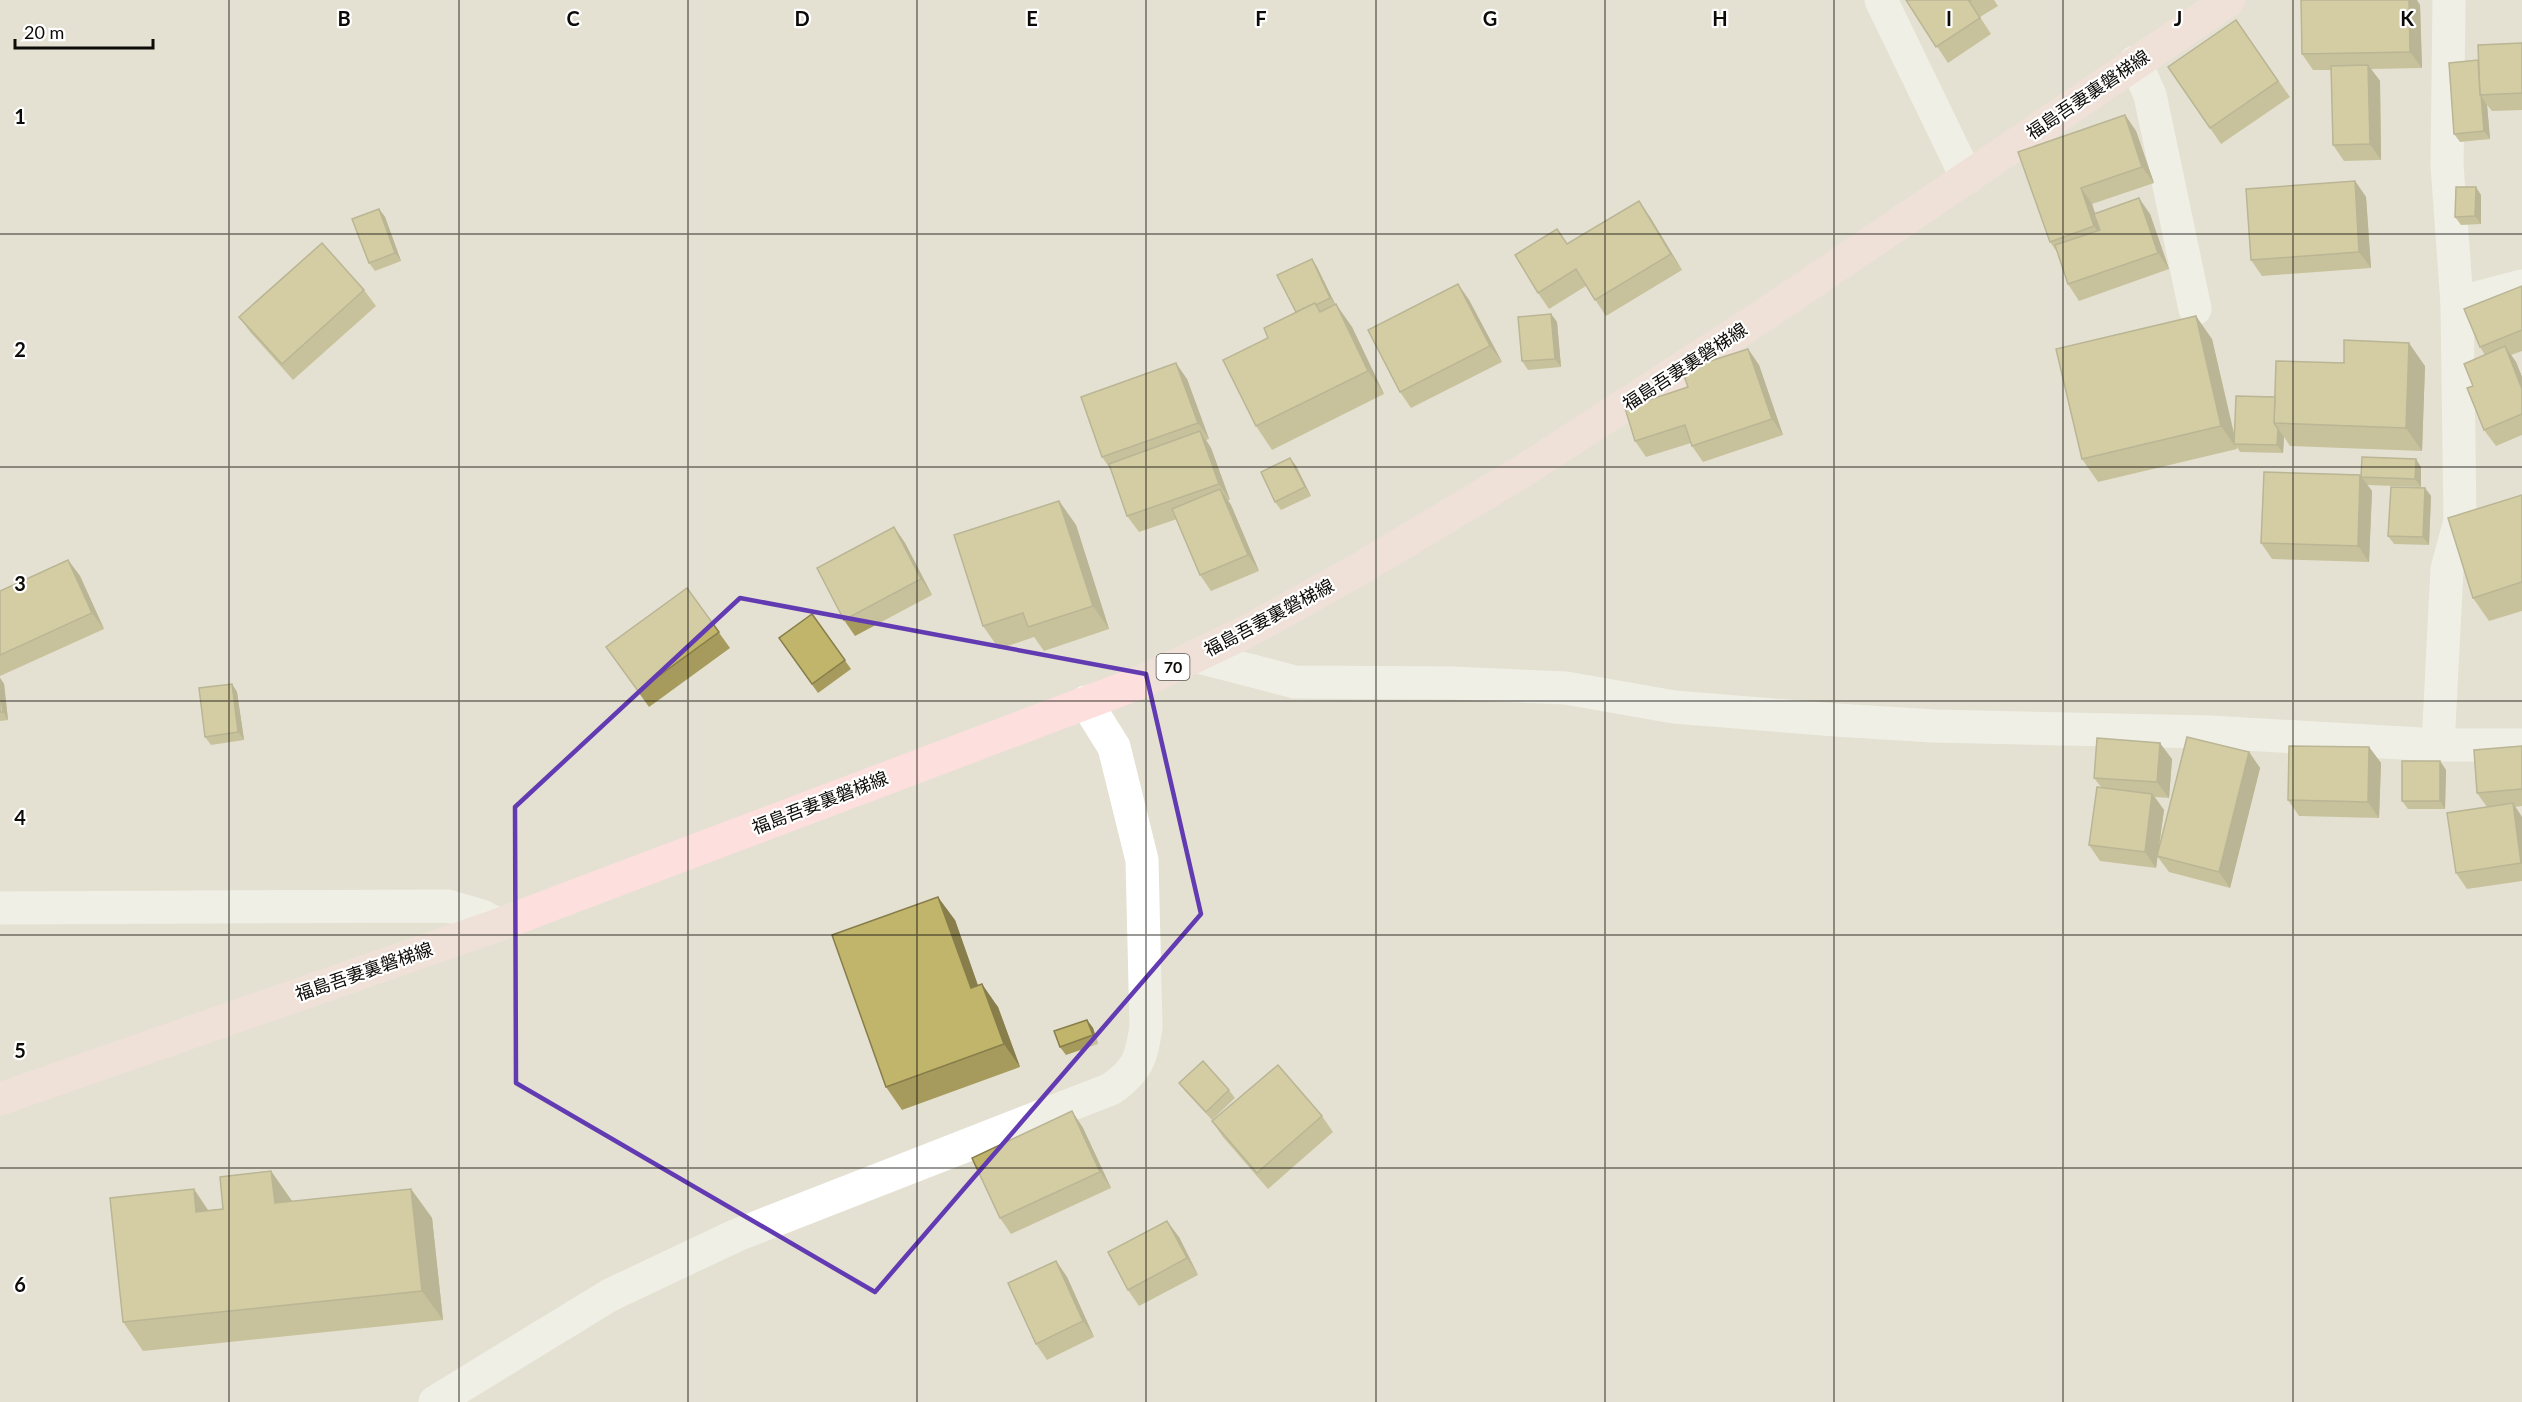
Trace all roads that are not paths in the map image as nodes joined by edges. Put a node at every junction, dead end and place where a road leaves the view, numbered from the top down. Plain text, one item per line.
1 (1881, 0) edge
2 (2229, 0) edge
3 (2449, 0) edge
4 (2135, 62) junction
5 (1967, 178) junction
6 (2522, 286) edge
7 (2457, 303) junction
8 (2195, 309) dead end
9 (1195, 656) junction
10 (1086, 702) junction
11 (2438, 745) junction
12 (2522, 746) edge
13 (0, 908) edge
14 (498, 925) junction
15 (0, 1099) edge
16 (435, 1402) edge

1 - 5 street
2 - 4 main road, 福島吾妻裏磐梯線 / 70
3 - 7 street
4 - 5 main road, 福島吾妻裏磐梯線 / 70
4 - 8 street
5 - 9 main road, 福島吾妻裏磐梯線 / 70
6 - 7 street
7 - 11 street
9 - 10 main road, 福島吾妻裏磐梯線 / 70
9 - 11 street
10 - 14 main road, 福島吾妻裏磐梯線 / 70
10 - 16 street
11 - 12 street
13 - 14 street
14 - 15 main road, 福島吾妻裏磐梯線 / 70

